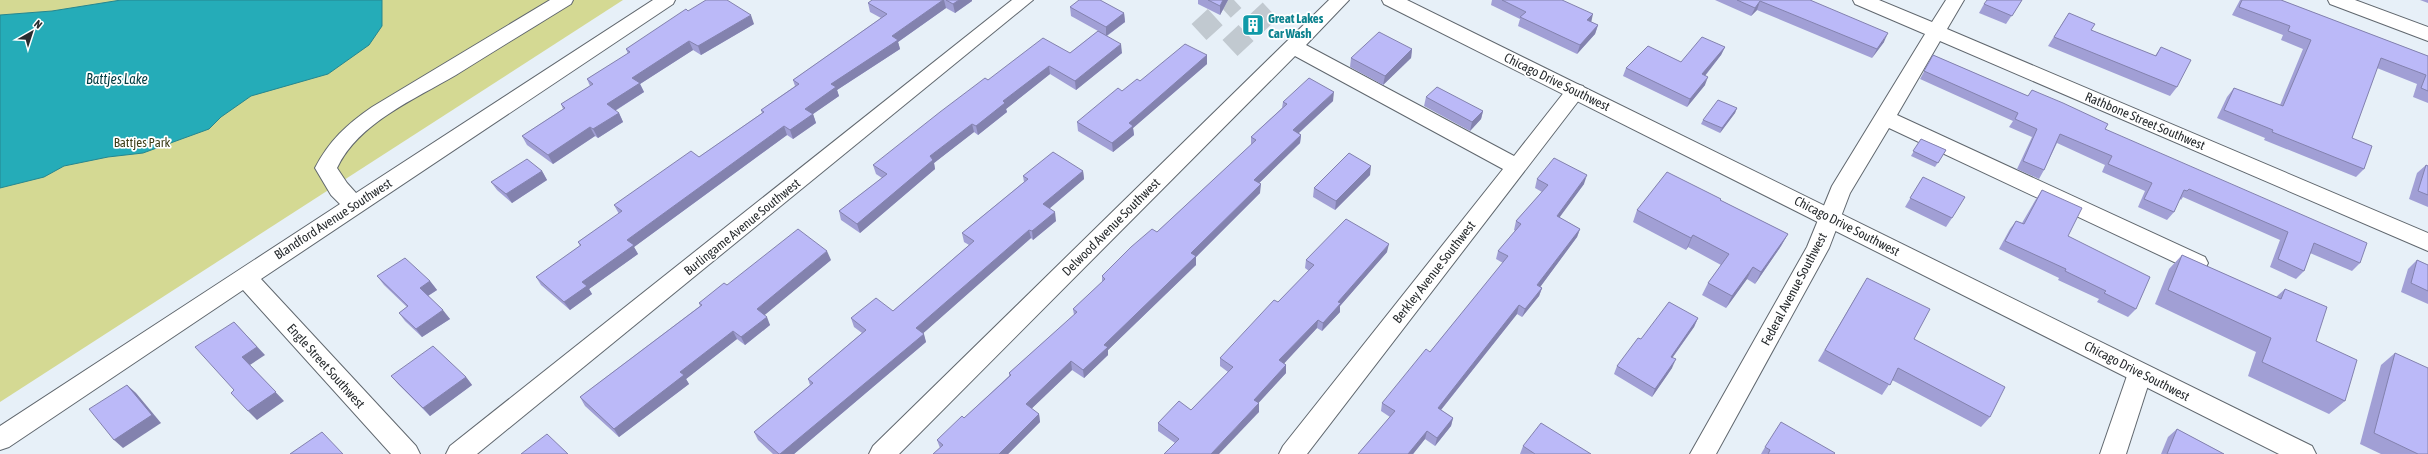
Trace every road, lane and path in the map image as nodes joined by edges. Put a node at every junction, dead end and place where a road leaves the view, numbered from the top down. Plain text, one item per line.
1 (564, 0) edge
2 (666, 0) edge
3 (1024, 0) edge
4 (1340, 0) edge
5 (1391, 0) edge
6 (1862, 0) edge
7 (1955, 0) edge
8 (2337, 0) edge
9 (1937, 32) junction
10 (2428, 34) edge
11 (1293, 46) junction
12 (1576, 91) junction
13 (1885, 118) junction
14 (1517, 167) junction
15 (354, 205) junction
16 (1830, 218) junction
17 (2428, 242) edge
18 (2197, 263) edge
19 (245, 277) junction
20 (2140, 373) junction
21 (0, 439) edge
22 (407, 454) edge
23 (459, 454) edge
24 (882, 454) edge
25 (1292, 454) edge
26 (1703, 454) edge
27 (2113, 454) edge
28 (2303, 454) edge

1 - 15 street
2 - 15 street, Blandford Avenue Southwest
3 - 23 street, Burlingame Avenue Southwest
4 - 11 street, Delwood Avenue Southwest
5 - 12 street, Chicago Drive Southwest
6 - 9 street, Rathbone Street Southwest
7 - 9 street, Federal Avenue Southwest
8 - 10 street
9 - 13 street, Federal Avenue Southwest
9 - 17 street, Rathbone Street Southwest
11 - 14 street
11 - 24 street, Delwood Avenue Southwest
12 - 14 street, Berkley Avenue Southwest
12 - 16 street, Chicago Drive Southwest
13 - 16 street, Federal Avenue Southwest
13 - 18 street
14 - 25 street, Berkley Avenue Southwest
15 - 19 street, Blandford Avenue Southwest
16 - 20 street, Chicago Drive Southwest
16 - 26 street, Federal Avenue Southwest
19 - 21 street, Blandford Avenue Southwest
19 - 22 street, Engle Street Southwest
20 - 27 street
20 - 28 street, Chicago Drive Southwest

